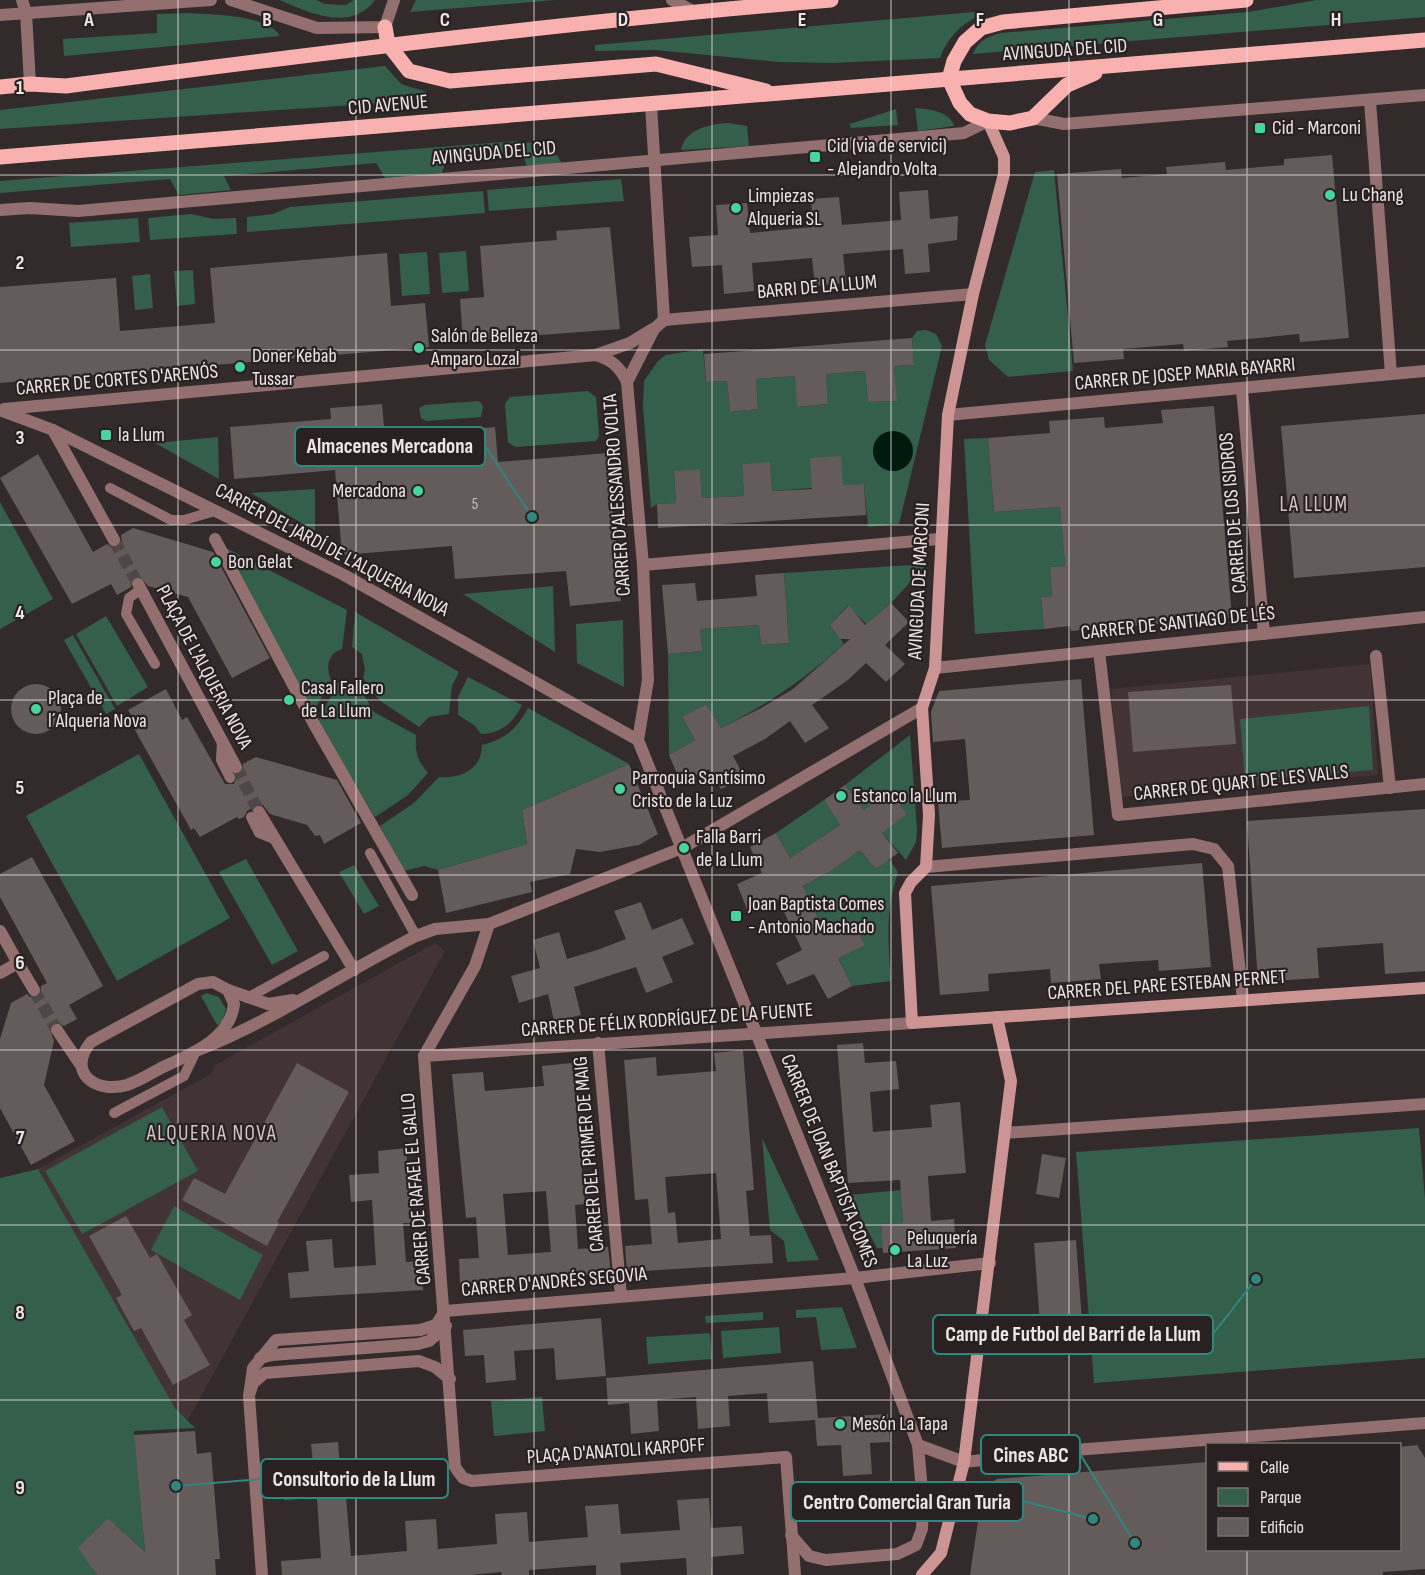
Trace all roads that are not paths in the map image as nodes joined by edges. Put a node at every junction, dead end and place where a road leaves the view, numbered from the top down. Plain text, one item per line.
1 (22, 0) edge
2 (211, 0) edge
3 (231, 0) edge
4 (394, 0) edge
5 (672, 0) edge
6 (831, 0) edge
7 (1246, 0) edge
8 (693, 11) junction
9 (26, 13) junction
10 (0, 15) edge
11 (385, 27) junction
12 (1422, 42) edge
13 (388, 45) junction
14 (1105, 68) junction
15 (949, 80) junction
16 (30, 84) junction
17 (0, 87) edge
18 (780, 95) junction
19 (1425, 95) edge
20 (1370, 101) junction
21 (651, 105) junction
22 (1033, 118) junction
23 (988, 121) junction
24 (0, 157) edge
25 (654, 160) junction
26 (0, 210) edge
27 (973, 294) junction
28 (664, 320) junction
29 (654, 329) junction
30 (596, 355) junction
31 (1425, 371) edge
32 (1391, 374) junction
33 (627, 382) junction
34 (1242, 389) junction
35 (0, 410) edge
36 (948, 415) junction
37 (53, 430) junction
38 (110, 488) dead end
39 (215, 510) junction
40 (215, 539) dead end
41 (939, 539) junction
42 (114, 540) tunnel mouth
43 (643, 565) junction
44 (139, 587) joint
45 (1425, 617) edge
46 (1264, 634) junction
47 (1099, 651) junction
48 (1376, 656) dead end
49 (155, 664) dead end
50 (935, 668) junction
51 (922, 708) junction
52 (638, 740) junction
53 (233, 773) tunnel mouth
54 (1425, 784) edge
55 (1390, 788) junction
56 (255, 815) tunnel mouth
57 (682, 848) junction
58 (370, 853) dead end
59 (926, 867) junction
60 (412, 895) dead end
61 (489, 924) junction
62 (0, 932) edge
63 (416, 936) junction
64 (324, 956) dead end
65 (18, 963) junction
66 (354, 970) junction
67 (0, 973) edge
68 (1425, 988) edge
69 (34, 990) tunnel mouth
70 (228, 990) junction
71 (246, 998) junction
72 (303, 998) junction
73 (1243, 999) junction
74 (997, 1017) junction
75 (912, 1023) junction
76 (57, 1030) tunnel mouth
77 (757, 1034) junction
78 (598, 1043) junction
79 (196, 1051) junction
80 (424, 1056) junction
81 (80, 1064) junction
82 (1425, 1104) edge
83 (114, 1113) dead end
84 (1005, 1133) junction
85 (990, 1263) junction
86 (855, 1278) junction
87 (621, 1296) junction
88 (445, 1311) junction
89 (446, 1326) junction
90 (260, 1358) junction
91 (450, 1379) junction
92 (249, 1396) junction
93 (1425, 1422) edge
94 (918, 1444) junction
95 (964, 1462) junction
96 (455, 1467) joint
97 (791, 1535) junction
98 (262, 1575) edge
99 (795, 1575) edge
100 (922, 1575) edge

1 - 9 street
2 - 9 street
3 - 11 street
4 - 11 street
5 - 8 street
6 - 8 main road
7 - 15 main road
8 - 13 main road
9 - 10 street
9 - 16 street
11 - 13 main road
12 - 14 main road, AVINGUDA DEL CID
13 - 16 main road
13 - 18 main road
14 - 15 main road, AVINGUDA DEL CID
14 - 22 main road
15 - 18 main road, AVINGUDA DEL CID
15 - 23 main road
16 - 17 main road
18 - 21 main road, CID AVENUE
19 - 20 street
20 - 22 street
20 - 32 street
21 - 24 main road, CID AVENUE
21 - 25 street
22 - 23 main road
23 - 25 street, AVINGUDA DEL CID
23 - 27 street, AVINGUDA DE MARCONI
25 - 26 street, AVINGUDA DEL CID
25 - 28 street
27 - 28 street, BARRI DE LA LLUM
27 - 36 street, AVINGUDA DE MARCONI
28 - 29 street, CARRER D'ALESSANDRO VOLTA
29 - 30 street, CARRER DE CORTES D'ARENÓS
29 - 33 street, CARRER D'ALESSANDRO VOLTA
30 - 33 street
30 - 35 street, CARRER DE CORTES D'ARENÓS
31 - 32 street, CARRER DE JOSEP MARIA BAYARRI
32 - 34 street, CARRER DE JOSEP MARIA BAYARRI
33 - 43 street, CARRER D'ALESSANDRO VOLTA
34 - 36 street, CARRER DE JOSEP MARIA BAYARRI
34 - 46 street, CARRER DE LOS ISIDROS
35 - 37 street, CARRER DEL JARDÍ DE L'ALQUERIA NOVA
36 - 41 street, AVINGUDA DE MARCONI
37 - 39 street, CARRER DEL JARDÍ DE L'ALQUERIA NOVA
37 - 42 street
38 - 39 lane
39 - 52 street, CARRER DEL JARDÍ DE L'ALQUERIA NOVA
40 - 60 street
41 - 43 street
41 - 50 street, AVINGUDA DE MARCONI
43 - 52 street, CARRER D'ALESSANDRO VOLTA
44 - 49 lane
44 - 53 street, PLAÇA DE L'ALQUERIA NOVA
45 - 46 street, CARRER DE SANTIAGO DE LÉS
46 - 47 street, CARRER DE SANTIAGO DE LÉS
47 - 50 street, CARRER DE SANTIAGO DE LÉS
47 - 55 street, CARRER DE QUART DE LES VALLS
48 - 55 street
50 - 51 street, AVINGUDA DE MARCONI
51 - 57 street
51 - 59 street, AVINGUDA DE MARCONI
52 - 57 street
54 - 55 street, CARRER DE QUART DE LES VALLS
56 - 66 street
57 - 61 street
57 - 77 street, CARRER DE JOAN BAPTISTA COMES
58 - 63 lane
59 - 73 street
59 - 75 street
61 - 63 street
61 - 80 street
62 - 65 street
63 - 66 street
64 - 71 lane
65 - 67 street
65 - 69 street
66 - 72 street
68 - 73 street, CARRER DEL PARE ESTEBAN PERNET
70 - 71 street
70 - 79 street
70 - 81 street
71 - 72 street
72 - 79 street
73 - 74 street, CARRER DEL PARE ESTEBAN PERNET
74 - 75 street, CARRER DEL PARE ESTEBAN PERNET
74 - 84 street
75 - 77 street, CARRER DE FÉLIX RODRÍGUEZ DE LA FUENTE
76 - 81 street
77 - 78 street, CARRER DE FÉLIX RODRÍGUEZ DE LA FUENTE
77 - 86 street, CARRER DE JOAN BAPTISTA COMES
78 - 80 street, CARRER DE FÉLIX RODRÍGUEZ DE LA FUENTE
78 - 87 street, CARRER DEL PRIMER DE MAIG
79 - 81 street
79 - 83 lane
80 - 88 street, CARRER DE RAFAEL EL GALLO
82 - 84 street
84 - 85 street
85 - 86 street, CARRER D'ANDRÉS SEGOVIA
85 - 95 street
86 - 87 street, CARRER D'ANDRÉS SEGOVIA
86 - 94 street, CARRER DE JOAN BAPTISTA COMES
87 - 88 street, CARRER D'ANDRÉS SEGOVIA
88 - 89 street, CARRER DE RAFAEL EL GALLO
88 - 90 street, CARRER D'ANDRÉS SEGOVIA
89 - 90 street, CARRER D'ANDRÉS SEGOVIA
89 - 91 street, CARRER DE RAFAEL EL GALLO
90 - 92 street
91 - 92 street
91 - 96 street, CARRER DE RAFAEL EL GALLO
92 - 98 street
93 - 95 street
94 - 95 street
94 - 97 street, CARRER DE JOAN BAPTISTA COMES
95 - 100 street
96 - 97 street, PLAÇA D'ANATOLI KARPOFF
97 - 99 street

